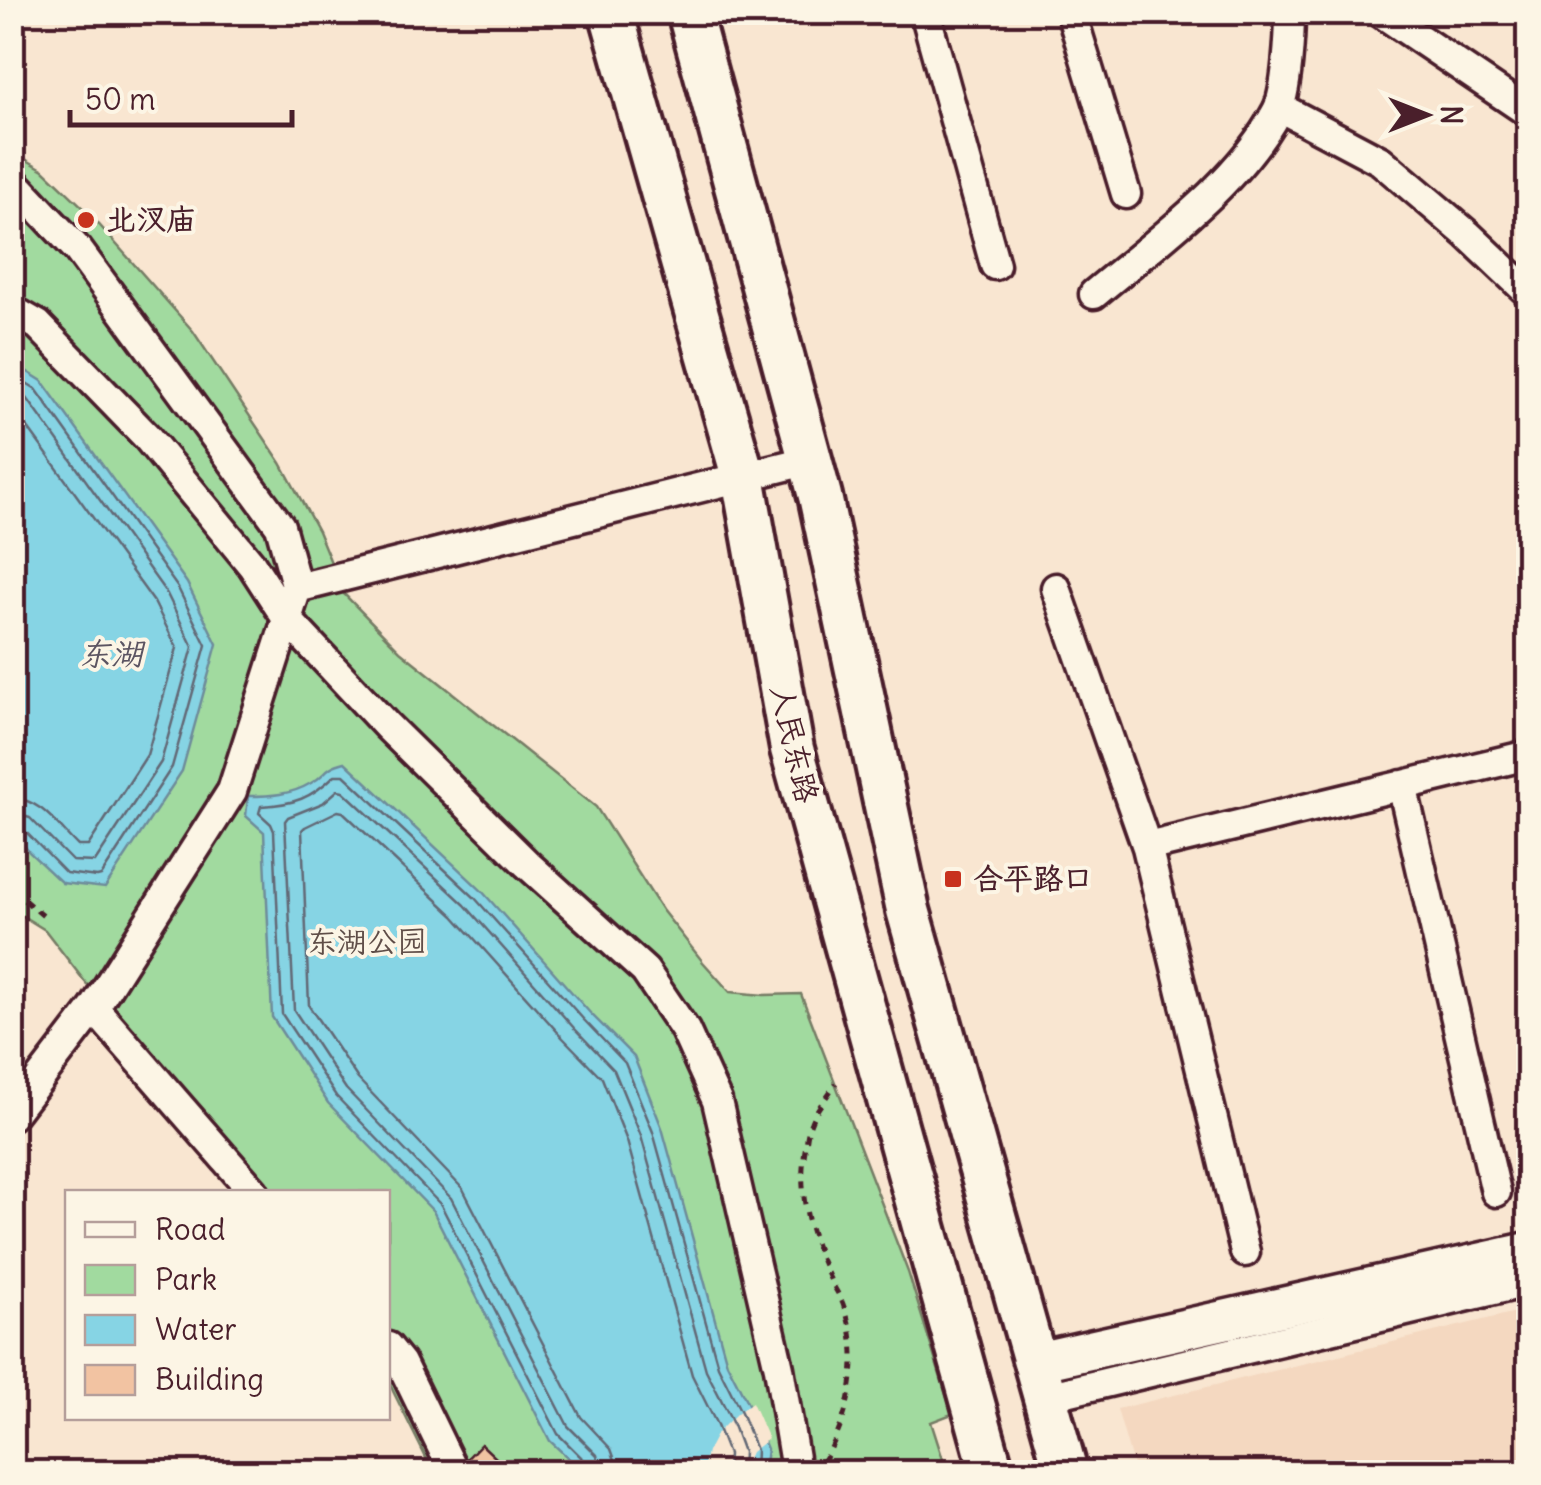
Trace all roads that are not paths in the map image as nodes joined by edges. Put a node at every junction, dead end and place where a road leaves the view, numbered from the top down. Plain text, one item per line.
1 (611, 12) edge
2 (689, 12) edge
3 (926, 12) edge
4 (1071, 12) edge
5 (1290, 12) edge
6 (1380, 12) edge
7 (1279, 108) junction
8 (1528, 112) edge
9 (12, 180) edge
10 (1126, 194) dead end
11 (995, 265) dead end
12 (1528, 292) edge
13 (1094, 294) dead end
14 (12, 310) edge
15 (810, 460) junction
16 (743, 476) junction
17 (297, 588) junction
18 (1056, 588) dead end
19 (287, 619) junction
20 (1528, 755) edge
21 (1402, 785) junction
22 (1148, 847) junction
23 (94, 1008) junction
24 (12, 1115) edge
25 (252, 1190) edge
26 (1496, 1192) dead end
27 (1244, 1252) dead end
28 (1528, 1252) edge
29 (1528, 1282) edge
30 (390, 1349) edge
31 (1041, 1380) junction
32 (454, 1472) edge
33 (795, 1472) edge
34 (992, 1472) edge
35 (1066, 1472) edge

1 - 16 main road, 人民东路
2 - 15 main road
3 - 11 street
4 - 10 street
5 - 7 street
6 - 8 street
7 - 12 street
7 - 13 street
9 - 17 street
14 - 19 street
15 - 16 street
15 - 31 main road
16 - 17 street
16 - 34 main road, 人民东路
17 - 19 street
18 - 22 street
19 - 23 street
19 - 33 street
20 - 21 street
21 - 22 street
21 - 26 street
22 - 27 street
23 - 24 street
23 - 25 street
28 - 31 street
29 - 31 street
30 - 32 street
31 - 35 main road

